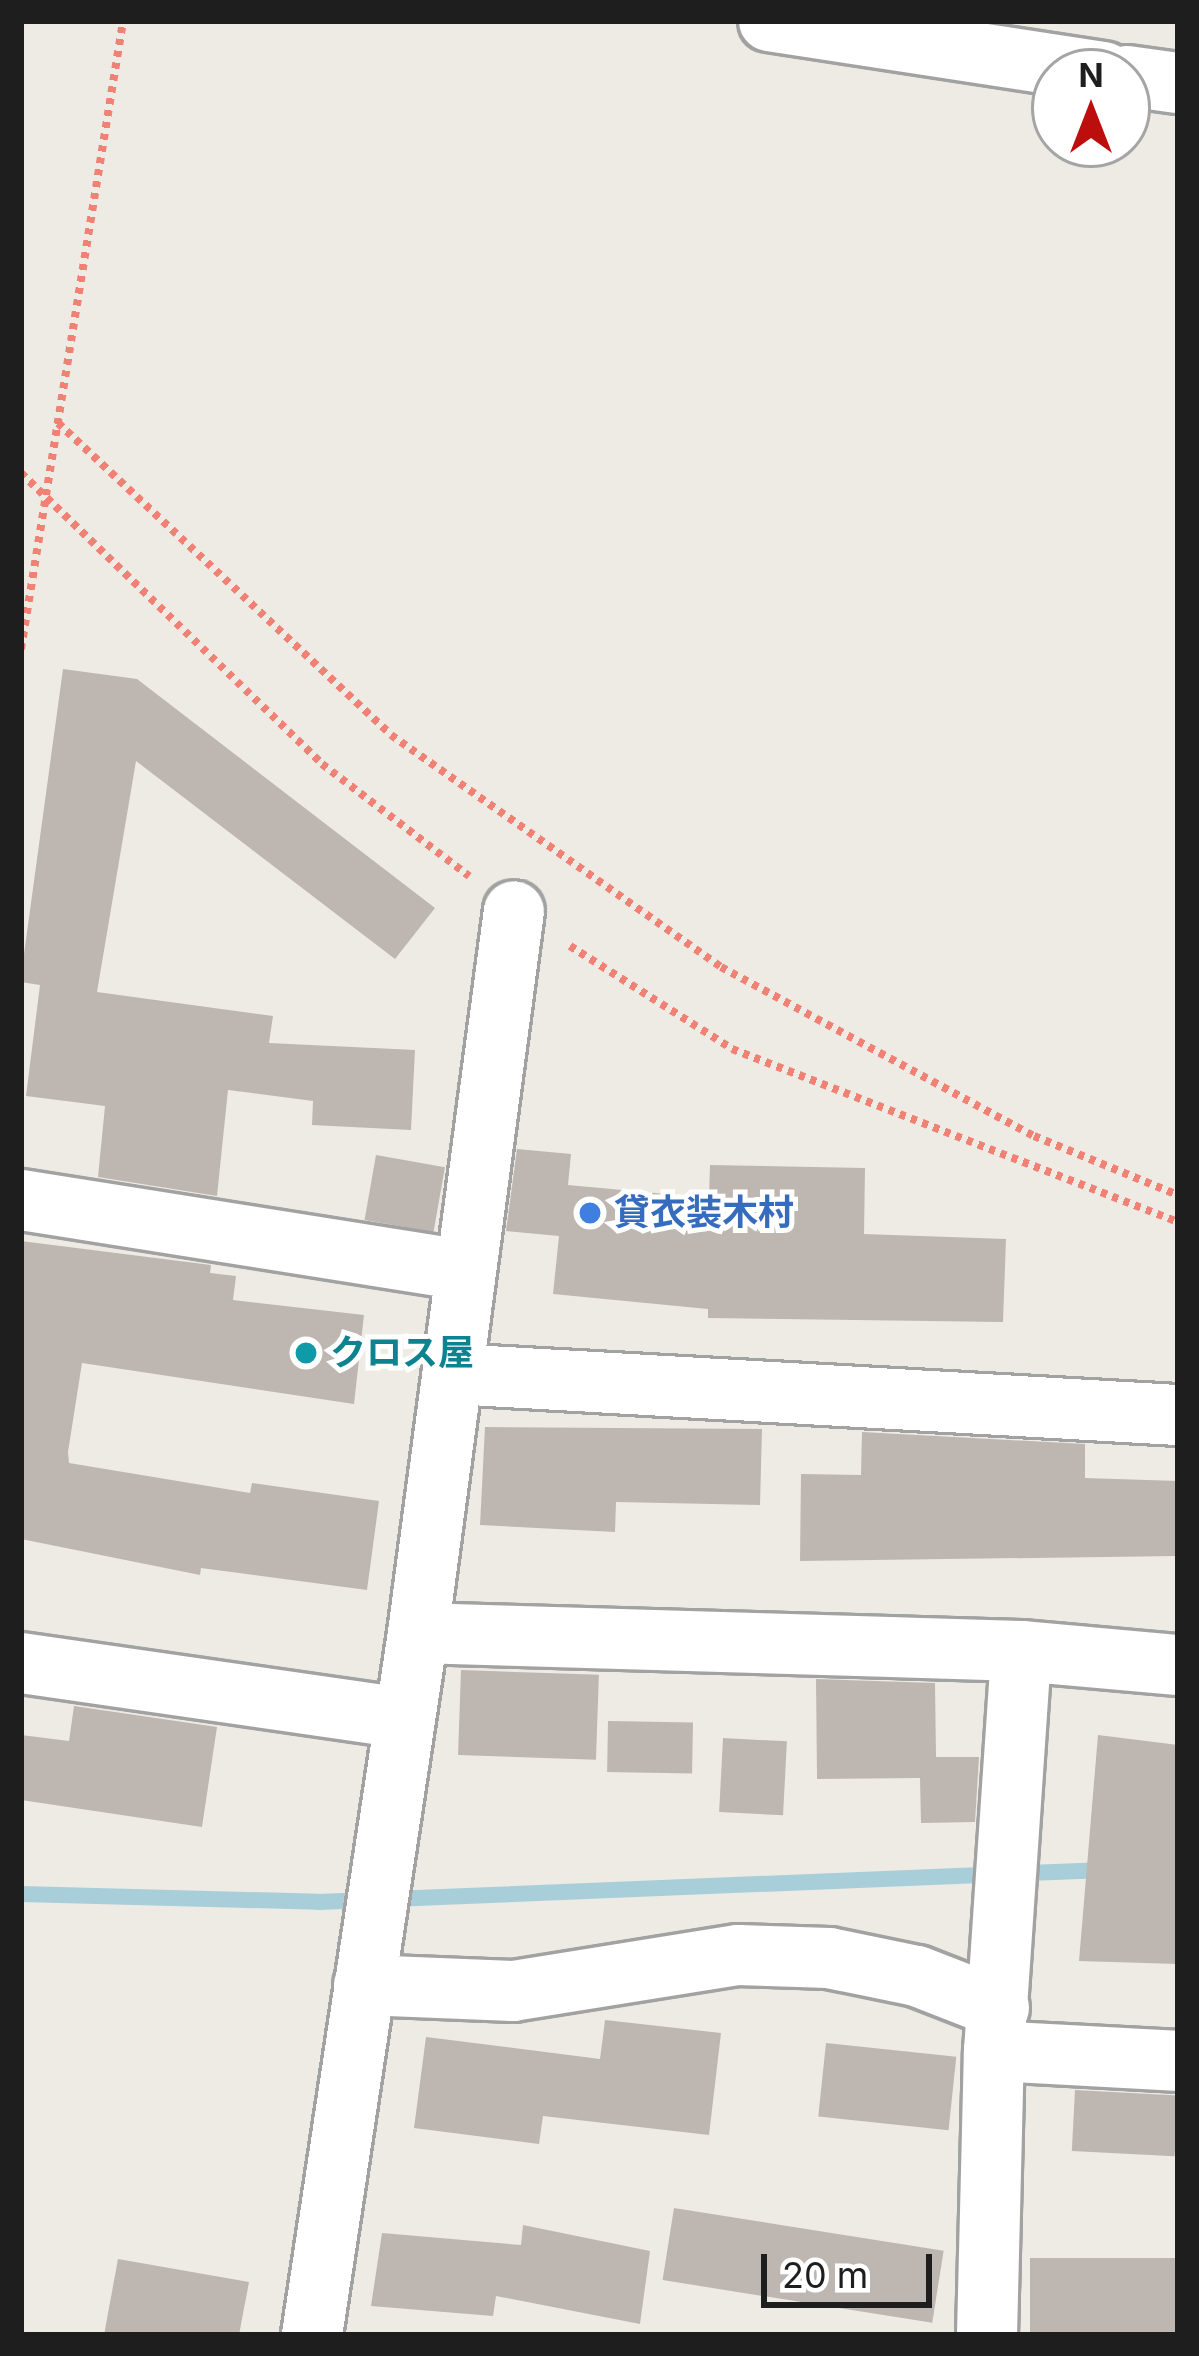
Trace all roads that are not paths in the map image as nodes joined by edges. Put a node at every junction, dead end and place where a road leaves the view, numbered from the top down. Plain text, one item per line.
1 (770, 21) edge
2 (1031, 61) edge
3 (514, 911) dead end
4 (21, 1200) edge
5 (465, 1270) junction
6 (453, 1374) junction
7 (1178, 1415) edge
8 (418, 1633) junction
9 (1021, 1651) junction
10 (21, 1663) edge
11 (1178, 1665) edge
12 (401, 1718) junction
13 (364, 1984) junction
14 (996, 2030) junction
15 (1178, 2061) edge
16 (312, 2335) edge
17 (987, 2335) edge

1 - 2 street
3 - 5 street
4 - 5 street
5 - 6 street
6 - 7 street
6 - 8 street
8 - 9 street
8 - 12 street
9 - 11 street
9 - 14 street
10 - 12 street
12 - 13 street
13 - 14 street
13 - 16 street
14 - 15 street
14 - 17 street

